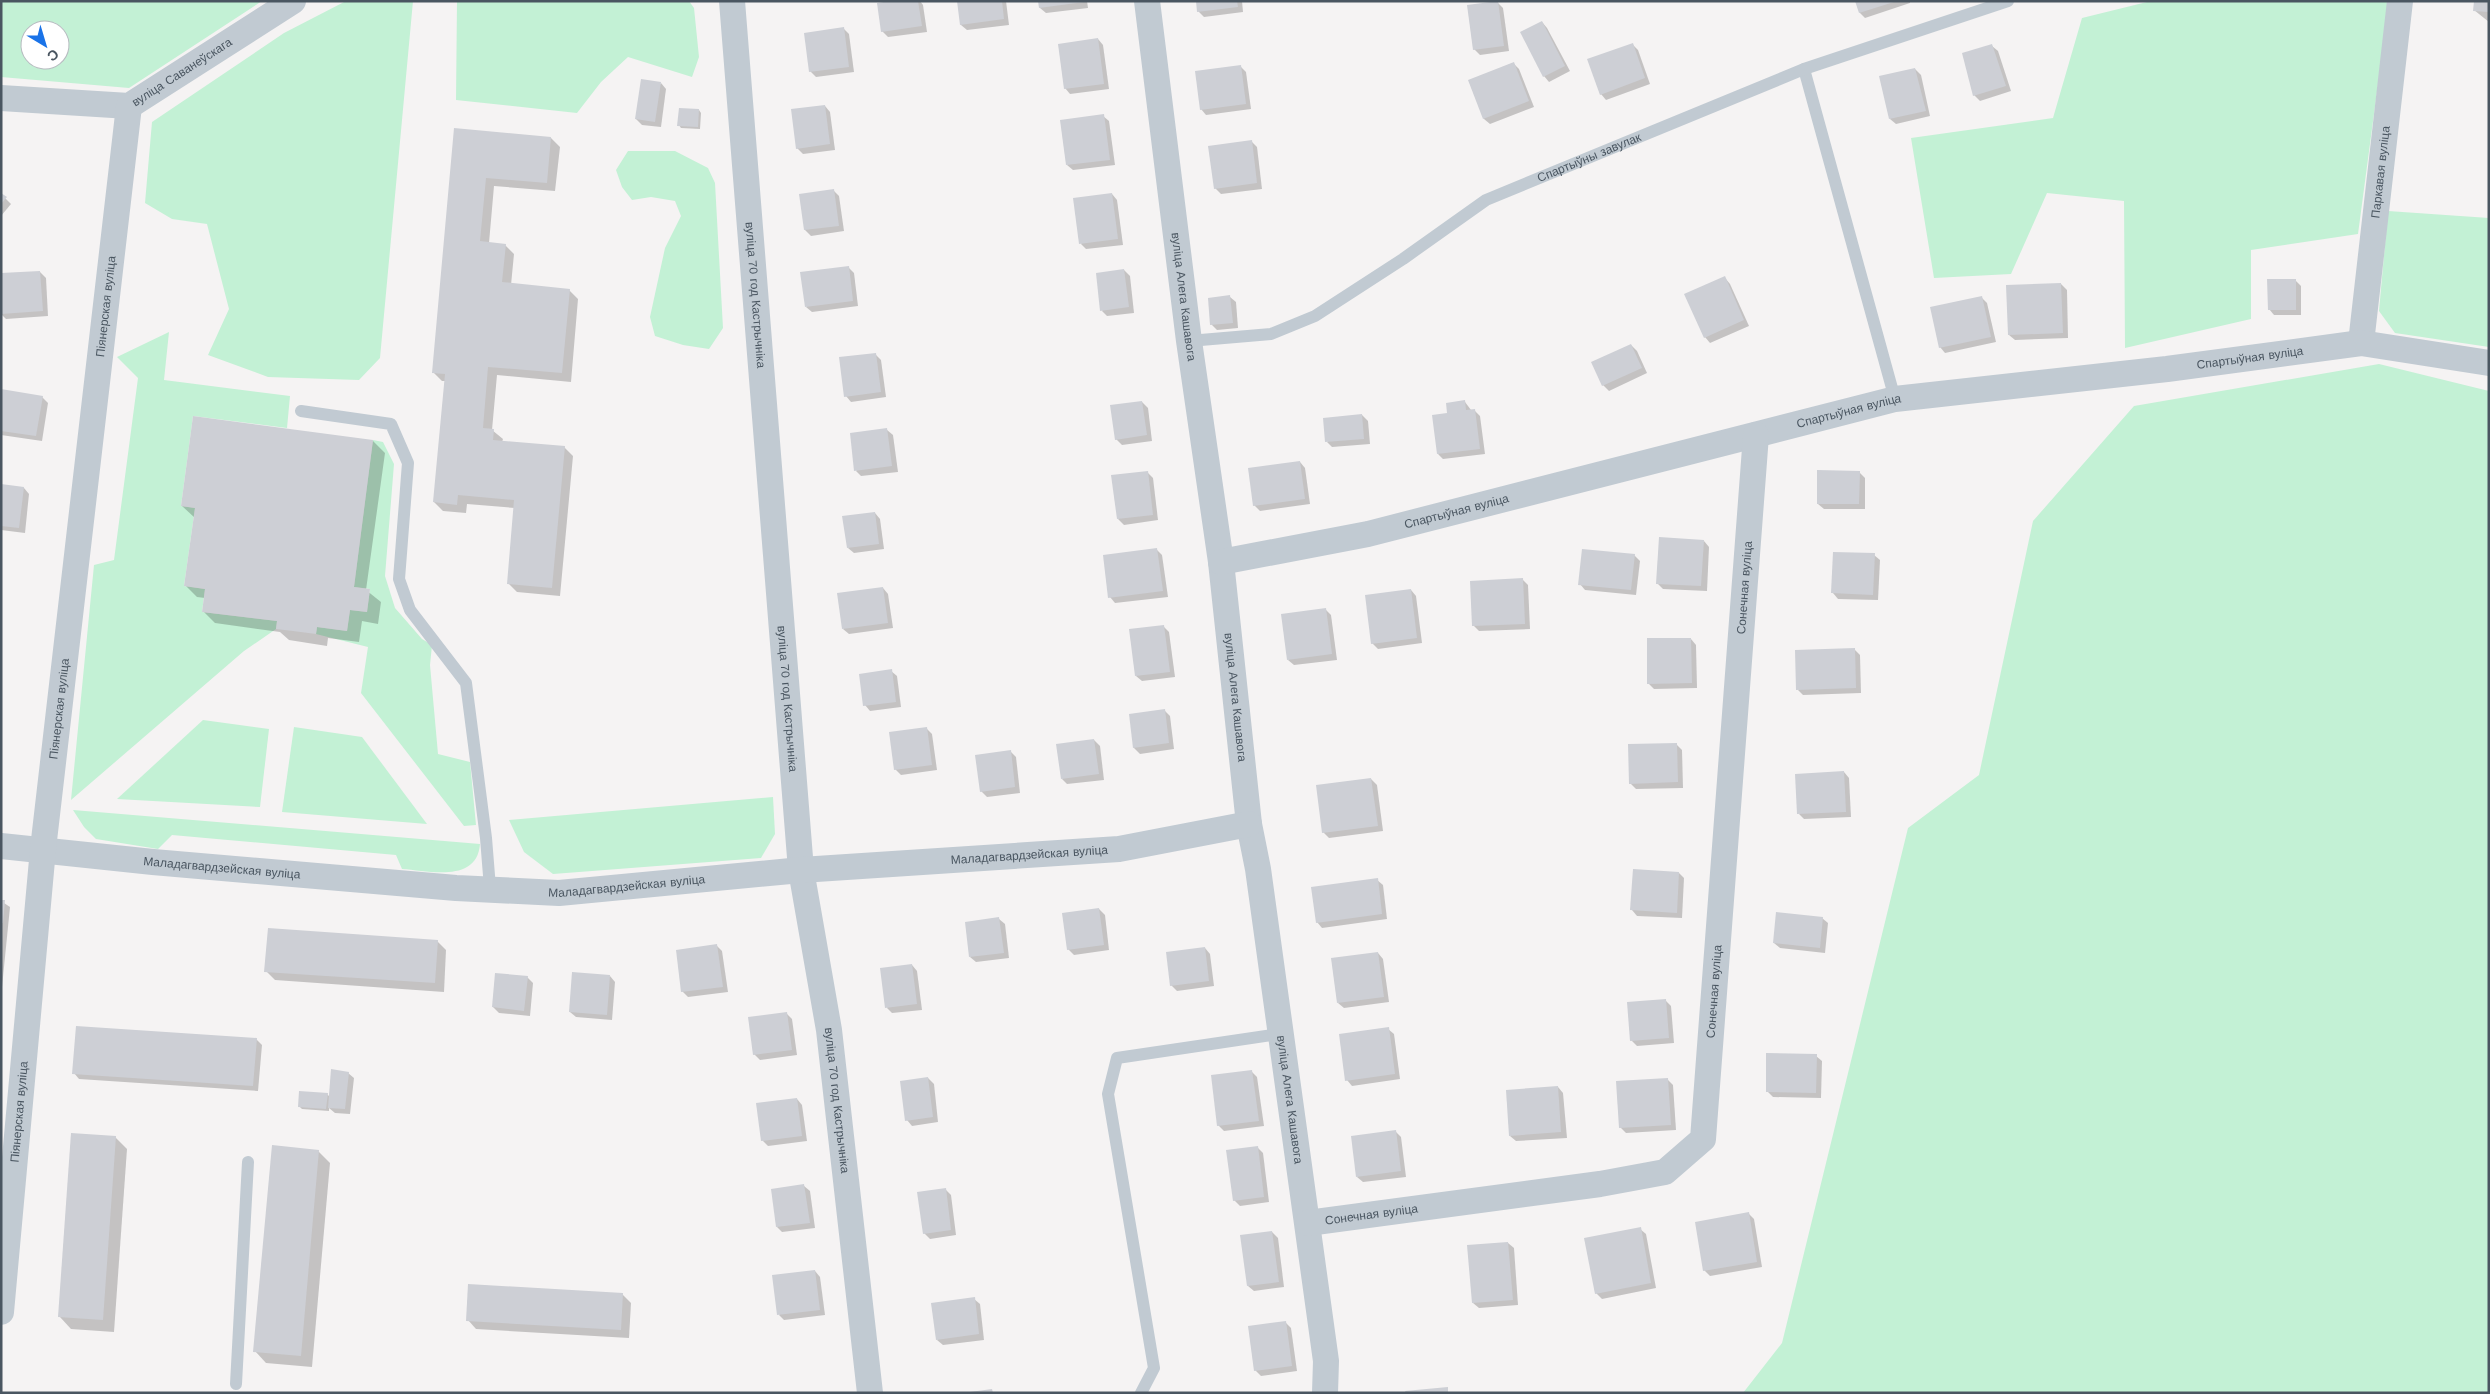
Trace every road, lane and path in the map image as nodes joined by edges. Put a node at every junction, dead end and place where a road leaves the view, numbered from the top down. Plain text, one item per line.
1 (293, 1) edge
2 (732, 1) edge
3 (1147, 1) edge
4 (2008, 1) edge
5 (2400, 1) edge
6 (1804, 69) junction
7 (1, 98) edge
8 (129, 106) junction
9 (1189, 341) junction
10 (2361, 342) junction
11 (2489, 362) edge
12 (1894, 399) junction
13 (301, 411) dead end
14 (1756, 435) junction
15 (1221, 562) junction
16 (1249, 824) junction
17 (1, 846) edge
18 (43, 849) junction
19 (801, 870) junction
20 (490, 888) junction
21 (1279, 1034) junction
22 (248, 1162) dead end
23 (1308, 1223) junction
24 (1, 1312) edge
25 (236, 1384) dead end
26 (870, 1393) edge
27 (1141, 1393) edge
28 (1325, 1393) edge

1 - 8 street, вуліца Саванеўскага
2 - 19 street, вуліца 70 год Кастрычніка
3 - 9 street, вуліца Алега Кашавога
4 - 6 lane, Спартыўны завулак
5 - 10 street, Паркавая вуліца
6 - 9 lane, Спартыўны завулак
6 - 12 lane
7 - 8 street, вуліца Саванеўскага
8 - 18 street, Піянерская вуліца
9 - 15 street, вуліца Алега Кашавога
10 - 11 street, Спартыўная вуліца
10 - 12 street, Спартыўная вуліца
12 - 14 street, Спартыўная вуліца
13 - 20 lane
14 - 15 street, Спартыўная вуліца
14 - 23 street, Сонечная вуліца
15 - 16 street, вуліца Алега Кашавога
16 - 19 street, Маладагвардзейская вуліца
16 - 21 street, вуліца Алега Кашавога
17 - 18 street, Маладагвардзейская вуліца
18 - 20 street, Маладагвардзейская вуліца
18 - 24 street, Піянерская вуліца
19 - 20 street, Маладагвардзейская вуліца
19 - 26 street, вуліца 70 год Кастрычніка
21 - 23 street, вуліца Алега Кашавога
21 - 27 lane
22 - 25 lane
23 - 28 street, вуліца Алега Кашавога

